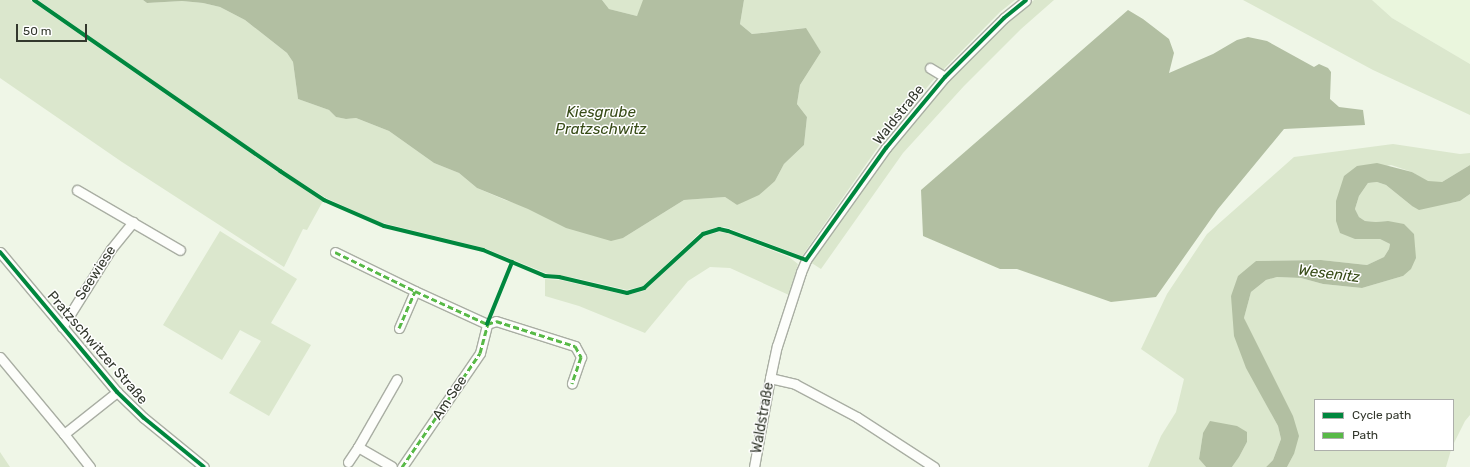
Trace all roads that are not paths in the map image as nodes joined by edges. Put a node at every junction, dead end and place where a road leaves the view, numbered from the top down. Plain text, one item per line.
1 (1026, 0) edge
2 (930, 68) dead end
3 (944, 77) junction
4 (77, 190) dead end
5 (133, 222) junction
6 (180, 250) dead end
7 (0, 252) edge
8 (335, 252) dead end
9 (415, 291) junction
10 (487, 324) junction
11 (62, 327) junction
12 (399, 328) dead end
13 (0, 357) edge
14 (770, 378) junction
15 (397, 379) dead end
16 (572, 382) dead end
17 (117, 392) junction
18 (64, 434) junction
19 (358, 447) junction
20 (348, 462) dead end
21 (90, 467) edge
22 (204, 467) edge
23 (392, 467) edge
24 (402, 467) edge
25 (754, 467) edge
26 (934, 467) edge

1 - 3 street, Waldstraße
2 - 3 street
3 - 14 street, Waldstraße
4 - 5 street
5 - 6 street
5 - 11 street, Seewiese
7 - 11 street, Pratzschwitzer Straße
8 - 9 street
9 - 10 street
9 - 12 street
10 - 16 street
10 - 24 street, Am See
11 - 17 street, Pratzschwitzer Straße
13 - 18 street
14 - 25 street, Waldstraße
14 - 26 street
15 - 19 street
17 - 18 street
17 - 22 street, Pratzschwitzer Straße
18 - 21 street
19 - 20 street
19 - 23 street

